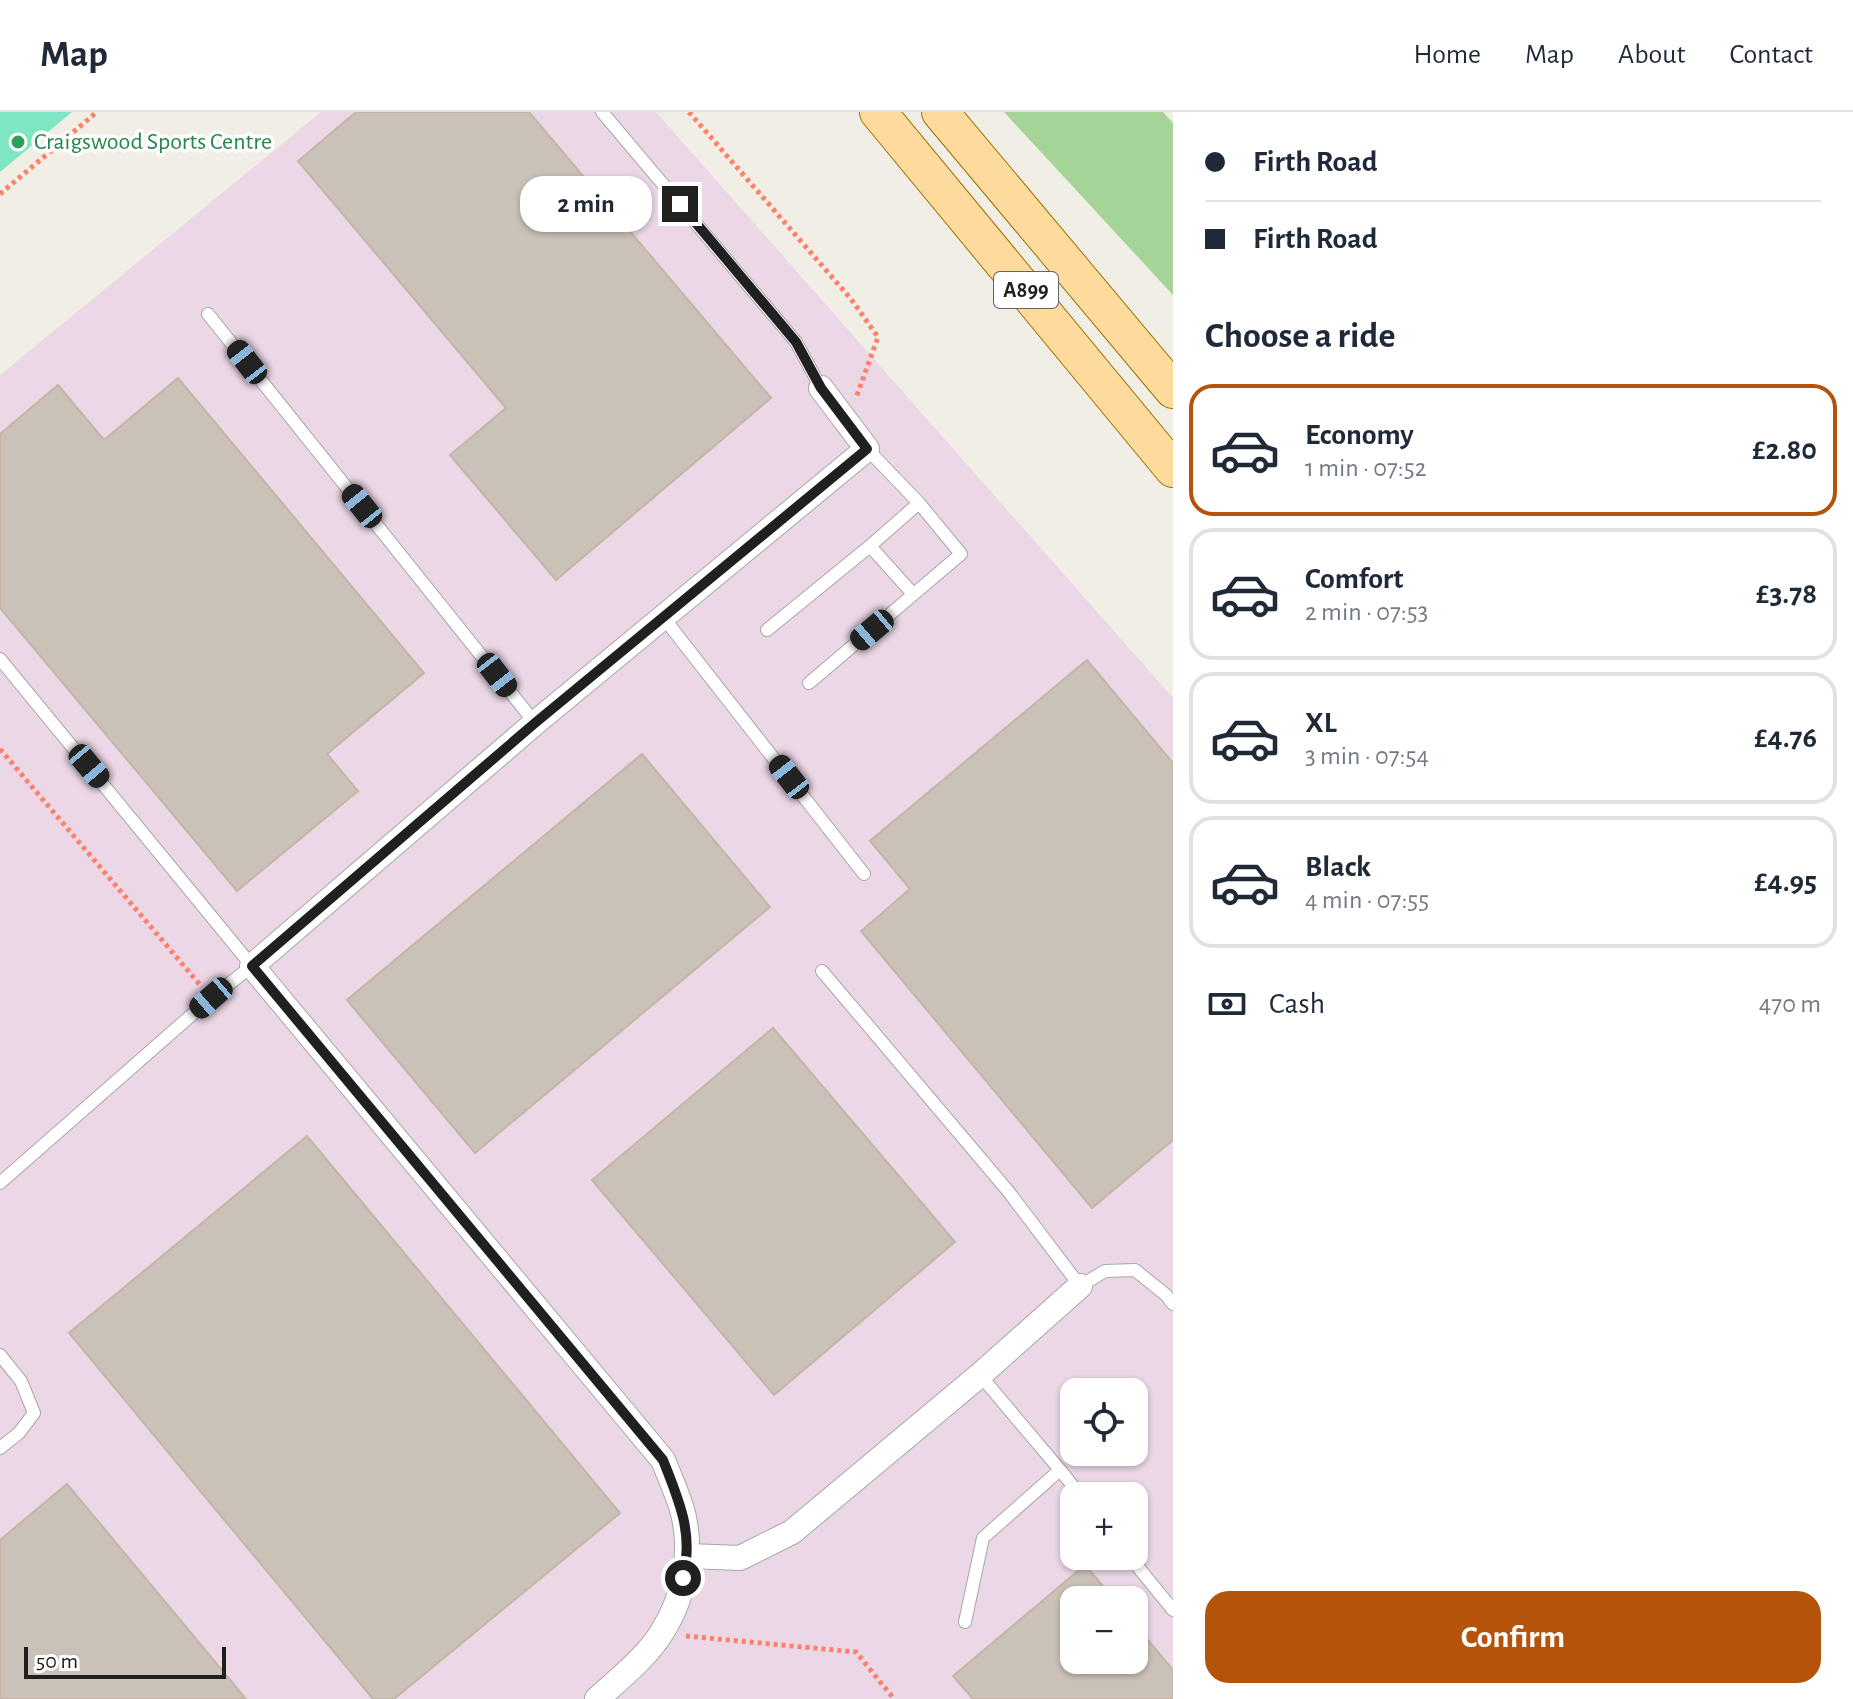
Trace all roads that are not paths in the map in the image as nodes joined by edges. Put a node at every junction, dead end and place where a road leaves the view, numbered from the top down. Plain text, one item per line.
1 (602, 112) edge
2 (878, 112) edge
3 (940, 112) edge
4 (989, 169) junction
5 (208, 314) dead end
6 (1173, 359) edge
7 (821, 388) joint
8 (1173, 390) edge
9 (867, 449) junction
10 (1173, 469) edge
11 (919, 503) junction
12 (870, 546) junction
13 (913, 594) junction
14 (663, 617) junction
15 (767, 630) dead end
16 (0, 659) edge
17 (809, 683) dead end
18 (535, 723) junction
19 (864, 874) dead end
20 (252, 966) junction
21 (822, 971) dead end
22 (0, 1183) edge
23 (1080, 1286) junction
24 (1173, 1304) edge
25 (0, 1355) edge
26 (980, 1375) junction
27 (0, 1448) edge
28 (1060, 1470) junction
29 (1070, 1482) edge
30 (688, 1556) junction
31 (1140, 1570) edge
32 (1173, 1610) edge
33 (965, 1622) dead end
34 (597, 1699) edge

1 - 7 lane
2 - 10 main road, A899
3 - 4 main road, A899
4 - 6 main road
4 - 8 main road, A899
5 - 18 lane
7 - 9 street
9 - 11 lane
9 - 14 street
11 - 12 lane
11 - 13 lane
12 - 13 lane
12 - 15 lane
13 - 17 lane
14 - 18 street
14 - 19 lane
16 - 20 lane
18 - 20 street
20 - 22 lane
20 - 30 street
21 - 23 lane
23 - 24 lane
23 - 26 street
25 - 27 lane
26 - 28 lane
26 - 30 street
28 - 29 lane
28 - 33 lane
30 - 34 street
31 - 32 lane

